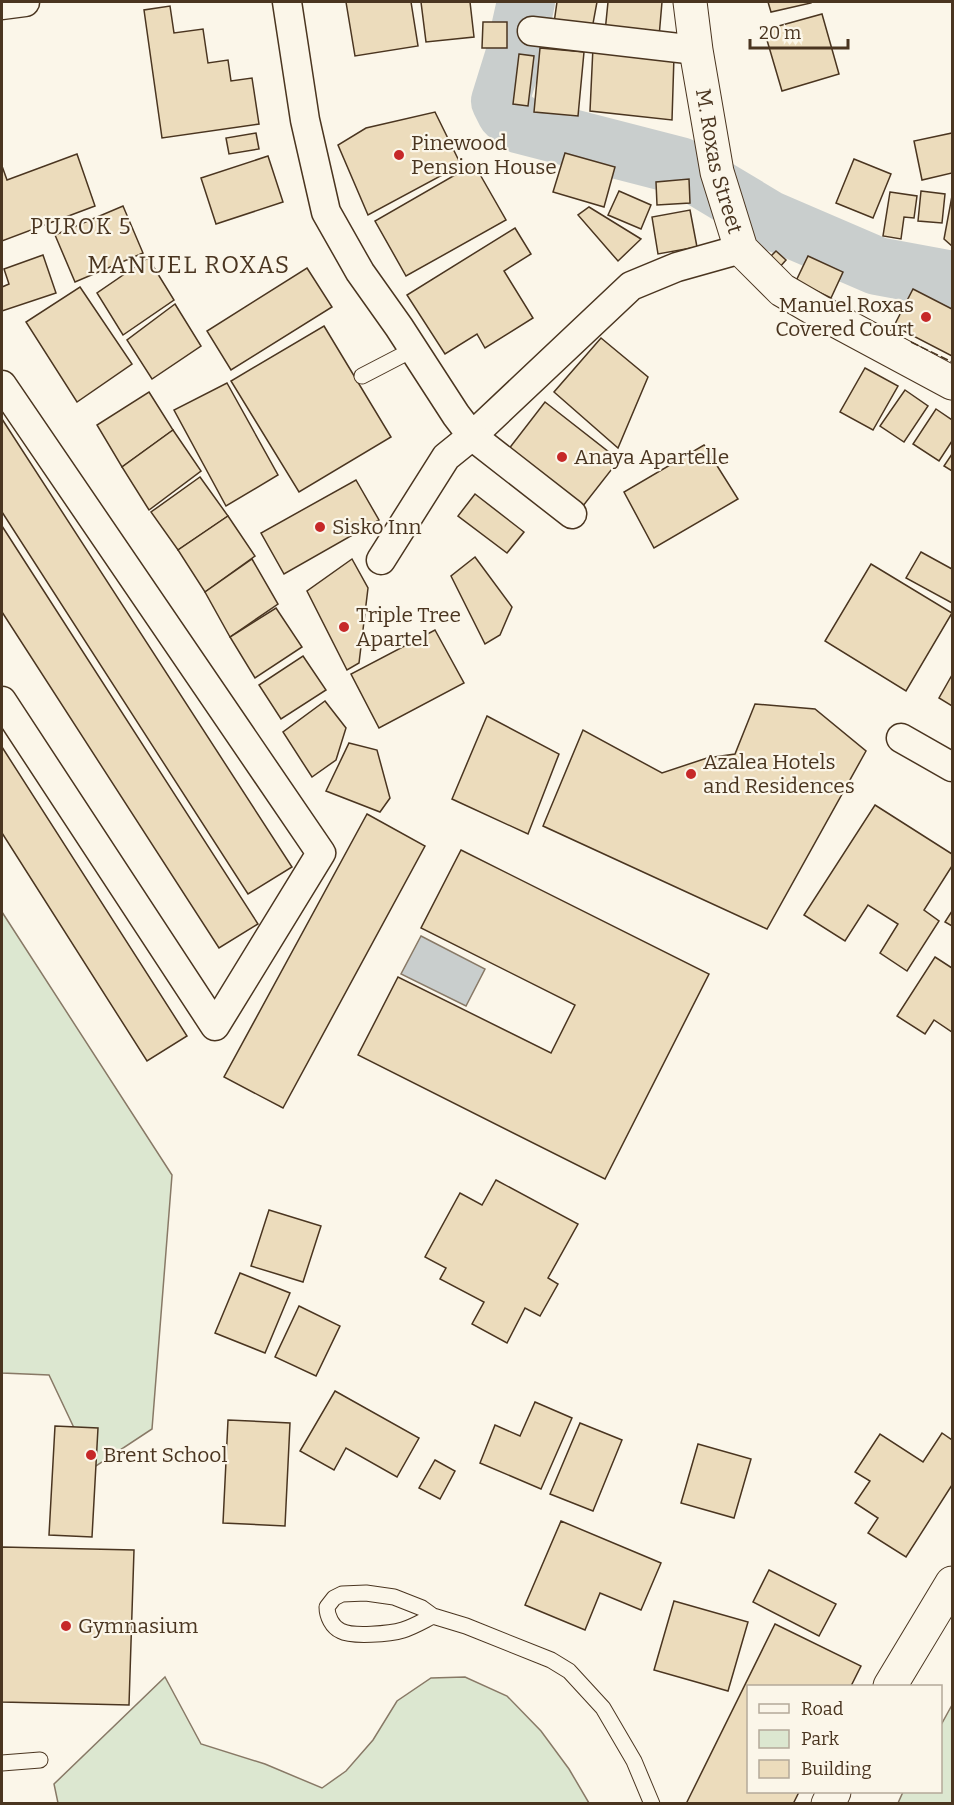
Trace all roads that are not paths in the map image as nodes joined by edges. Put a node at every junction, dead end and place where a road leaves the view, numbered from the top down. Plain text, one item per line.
1 (25, 2) edge
2 (287, 2) edge
3 (690, 2) edge
4 (2, 5) edge
5 (532, 31) dead end
6 (696, 51) junction
7 (741, 249) junction
8 (414, 349) junction
9 (362, 376) dead end
10 (952, 383) edge
11 (2, 386) edge
12 (472, 436) junction
13 (572, 514) dead end
14 (381, 560) dead end
15 (2, 701) edge
16 (902, 738) dead end
17 (952, 767) edge
18 (952, 1583) edge
19 (434, 1616) junction
20 (891, 1685) edge
21 (40, 1760) dead end
22 (2, 1763) edge
23 (652, 1803) edge

1 - 4 street
2 - 8 street
3 - 6 main road, M. Roxas Street
5 - 6 street
6 - 7 main road, M. Roxas Street
7 - 10 main road, M. Roxas Street
7 - 12 street
8 - 9 lane
8 - 12 street
11 - 15 street
12 - 13 street
12 - 14 street
16 - 17 street
18 - 20 main road
19 - 19 lane
19 - 23 lane
21 - 22 lane

